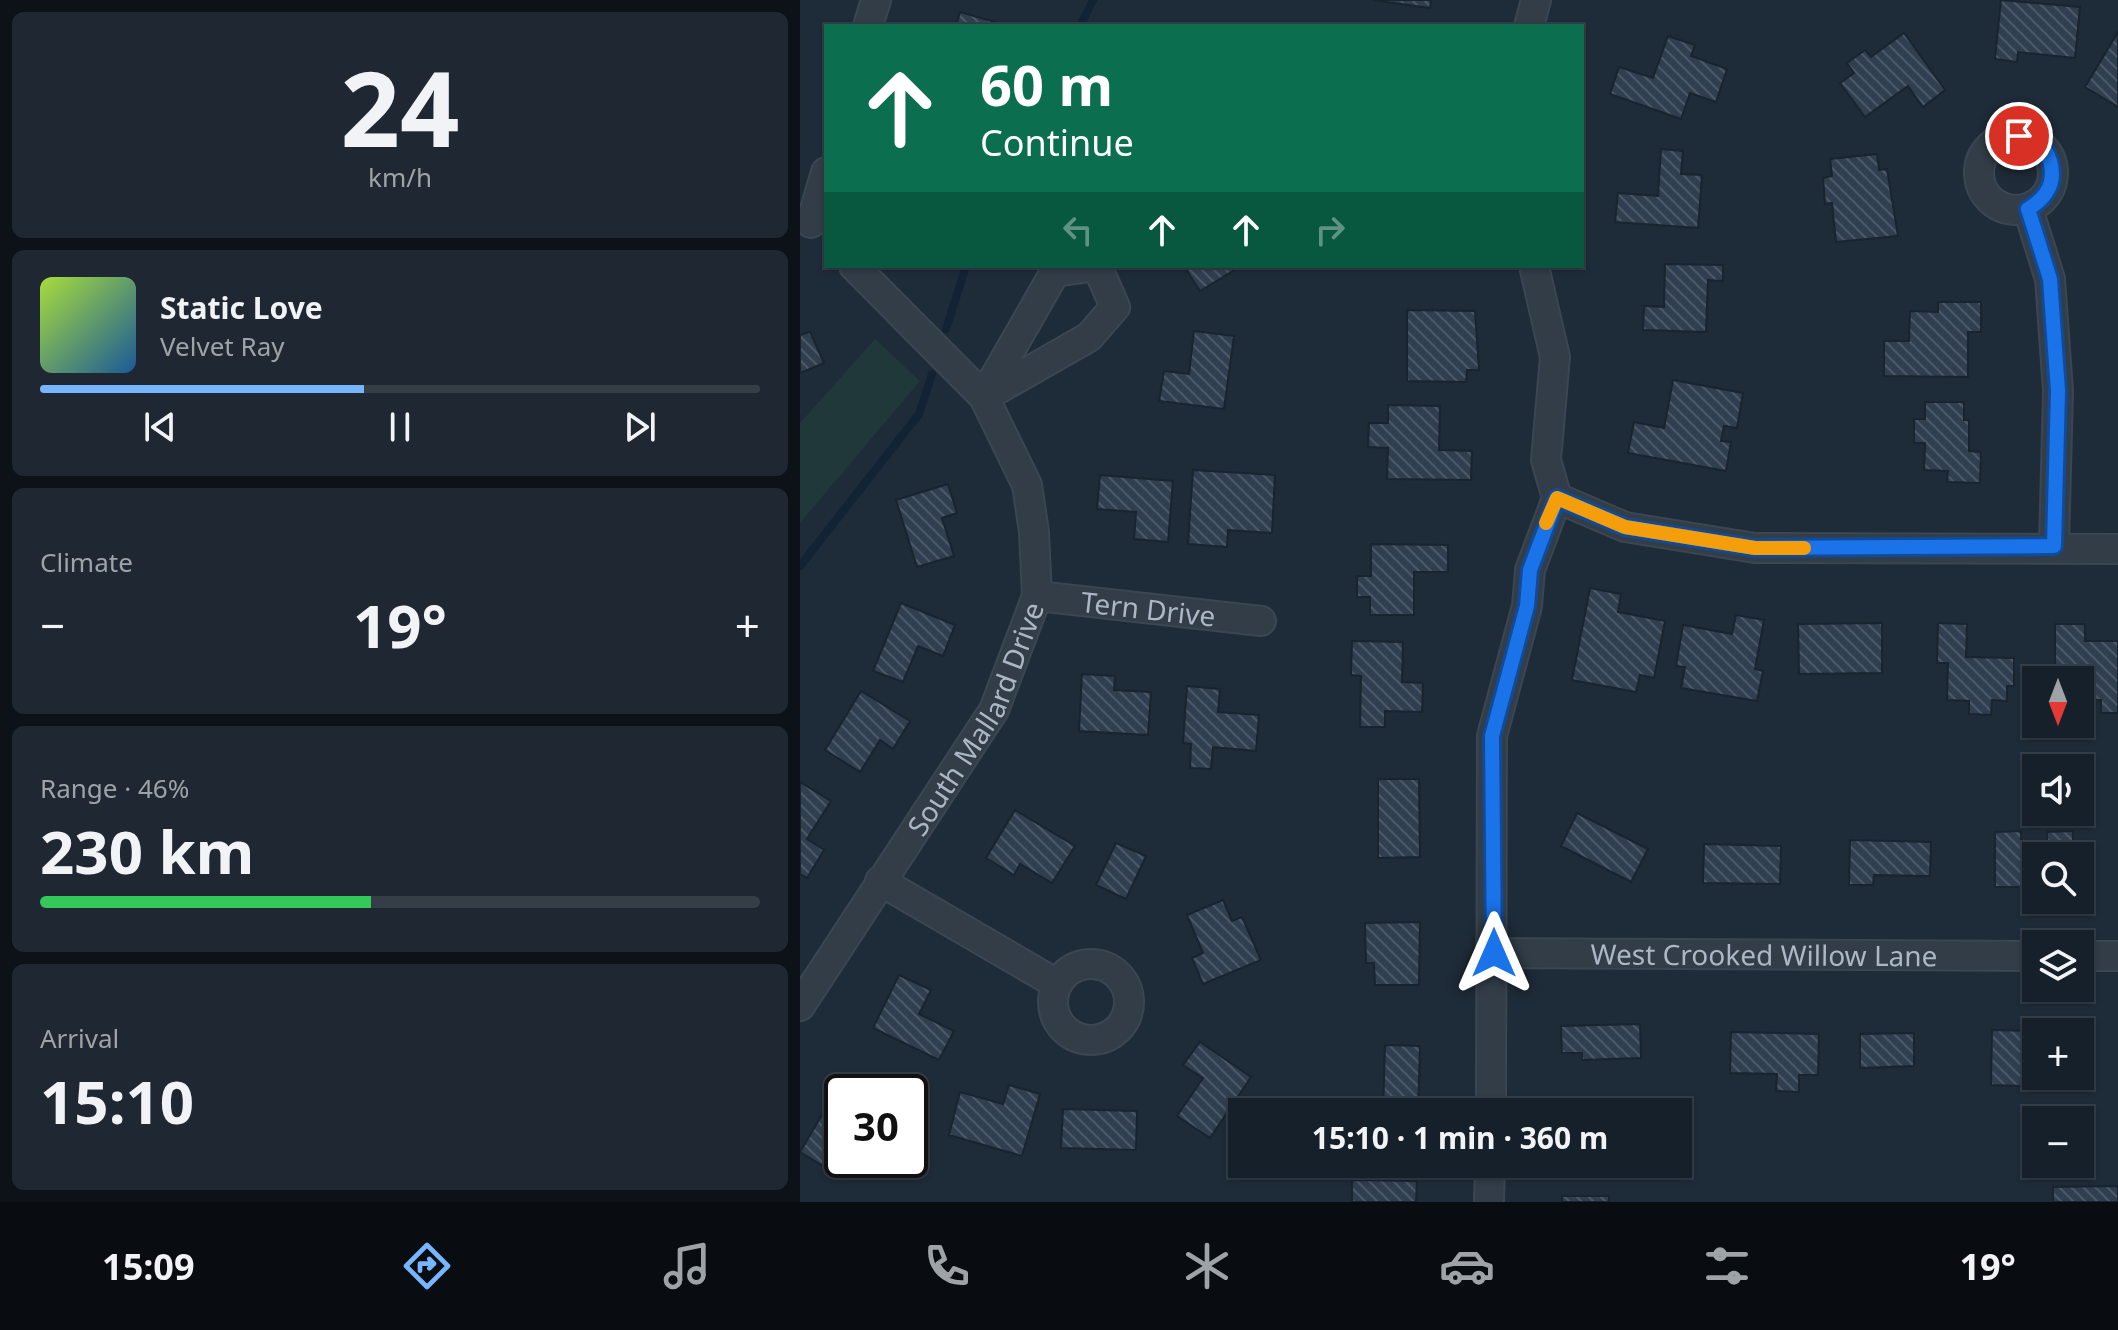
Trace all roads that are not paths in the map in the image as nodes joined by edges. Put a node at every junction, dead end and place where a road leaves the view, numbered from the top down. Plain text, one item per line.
1 (876, 0) edge
2 (1536, 0) edge
3 (869, 24) edge
4 (1530, 24) edge
5 (824, 180) edge
6 (2028, 209) dead end
7 (812, 229) edge
8 (856, 268) edge
9 (1082, 268) edge
10 (1097, 268) edge
11 (1534, 268) edge
12 (984, 397) junction
13 (1557, 498) junction
14 (2054, 546) junction
15 (2118, 549) edge
16 (1037, 596) junction
17 (1261, 621) dead end
18 (880, 881) junction
19 (1494, 953) junction
20 (2022, 956) edge
21 (2094, 956) edge
22 (2118, 956) edge
23 (1057, 984) dead end
24 (800, 1006) edge
25 (1491, 1098) edge
26 (1490, 1178) edge
27 (1489, 1202) edge

1 - 3 street
2 - 4 street
5 - 7 street
6 - 14 street
8 - 12 street, South Mallard Drive
9 - 12 street
10 - 12 street
11 - 13 street
12 - 16 street, South Mallard Drive
13 - 14 street
13 - 19 street
14 - 15 street
16 - 17 street, Tern Drive
16 - 18 street, South Mallard Drive
18 - 23 street
18 - 24 street, South Mallard Drive
19 - 20 street, West Crooked Willow Lane
19 - 25 street
21 - 22 street
26 - 27 street

